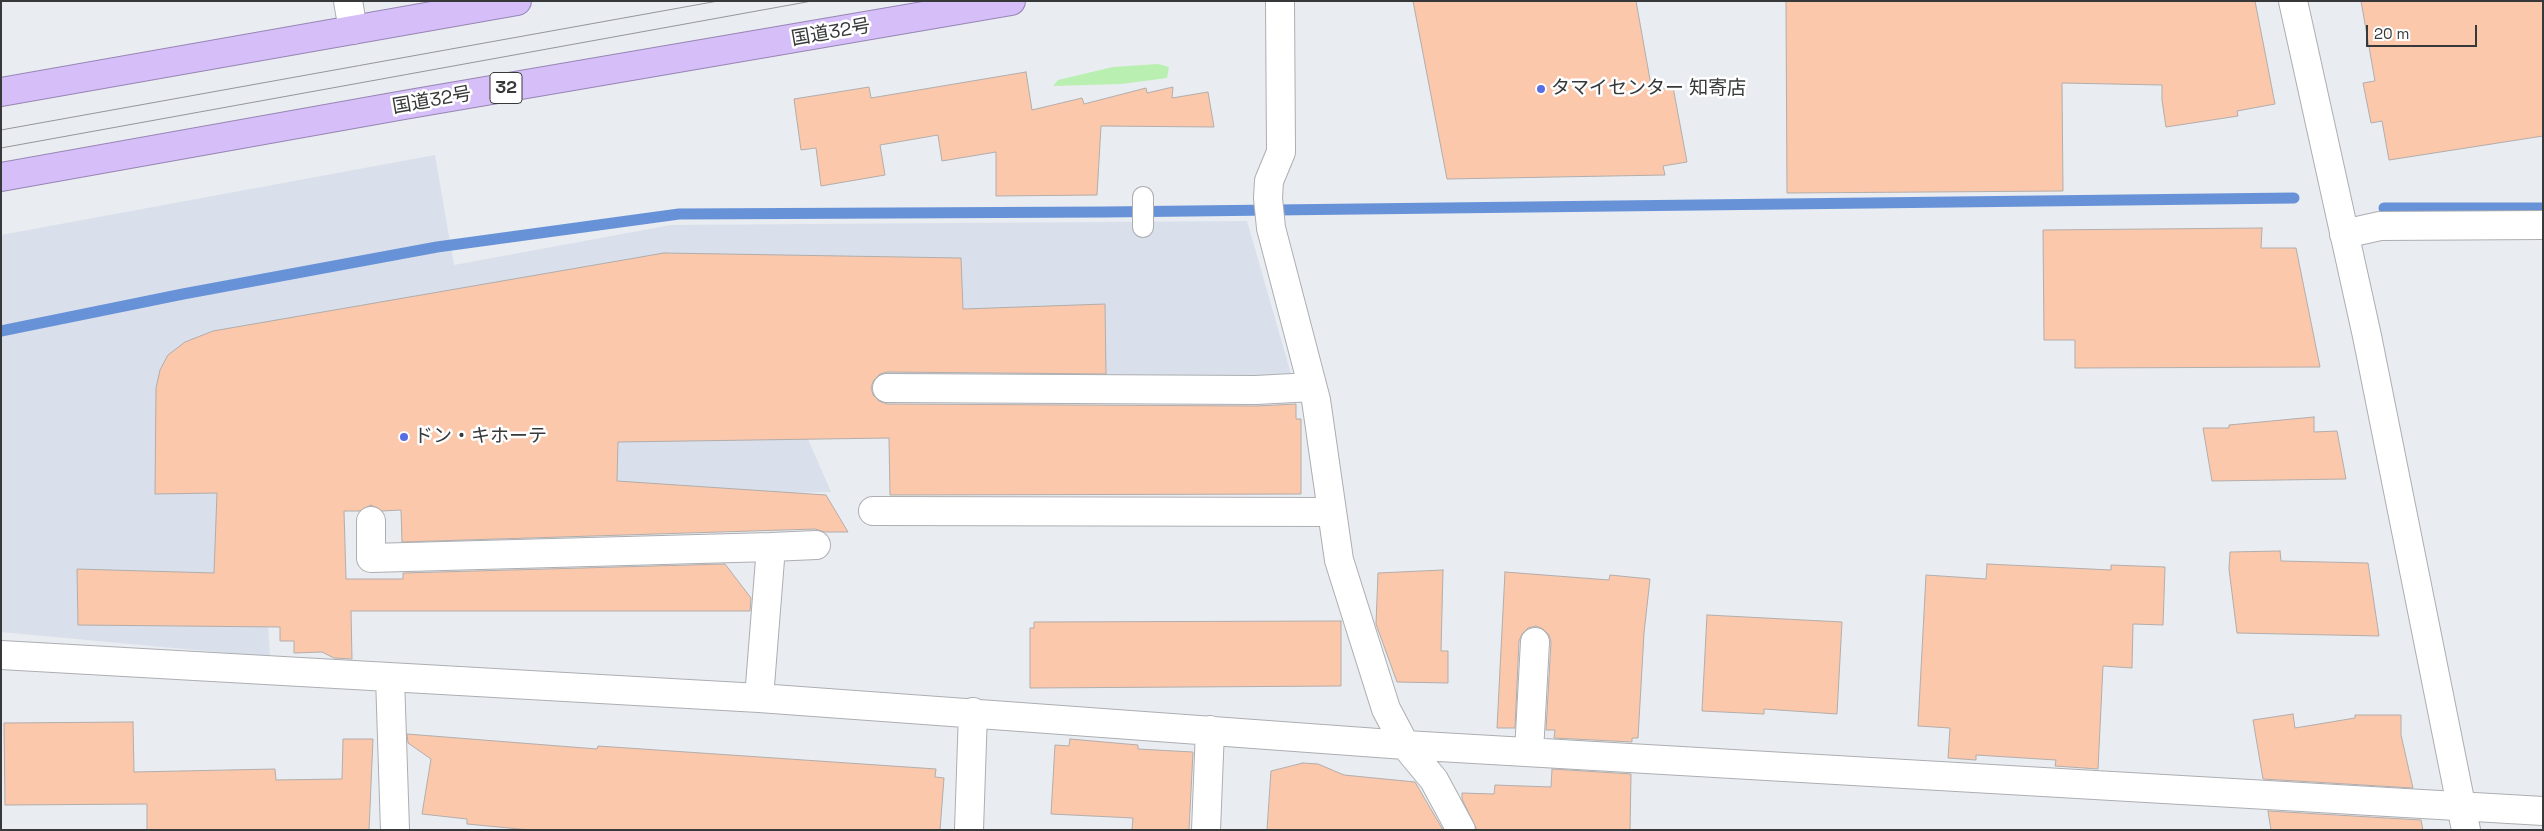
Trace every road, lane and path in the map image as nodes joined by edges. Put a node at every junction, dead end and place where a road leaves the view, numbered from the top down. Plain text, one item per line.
1 (348, 1) edge
2 (516, 1) edge
3 (1011, 1) edge
4 (1280, 1) edge
5 (2293, 1) edge
6 (354, 30) junction
7 (1, 92) edge
8 (1, 178) edge
9 (1143, 197) dead end
10 (2543, 225) edge
11 (1143, 227) dead end
12 (2344, 234) junction
13 (1312, 387) junction
14 (887, 388) dead end
15 (873, 511) dead end
16 (1332, 512) junction
17 (371, 521) dead end
18 (816, 545) dead end
19 (771, 547) junction
20 (1535, 642) dead end
21 (1, 655) edge
22 (390, 678) junction
23 (759, 698) junction
24 (973, 712) junction
25 (1210, 730) junction
26 (1405, 745) junction
27 (1529, 752) junction
28 (2543, 811) edge
29 (2464, 818) edge
30 (395, 830) edge
31 (968, 830) edge
32 (1206, 830) edge
33 (1462, 830) edge

1 - 6 street
2 - 6 highway
3 - 8 highway, 国道32号 / 32
4 - 13 street
5 - 12 street
6 - 7 highway
9 - 11 lane
10 - 12 street
12 - 29 street
13 - 14 street
13 - 16 street
15 - 16 street
16 - 26 street
17 - 19 street
18 - 19 street
19 - 23 street
20 - 27 street
21 - 22 street
22 - 23 street
22 - 30 street
23 - 24 street
24 - 25 street
24 - 31 street
25 - 26 street
25 - 32 street
26 - 27 street
26 - 33 street
27 - 29 street
28 - 29 street

